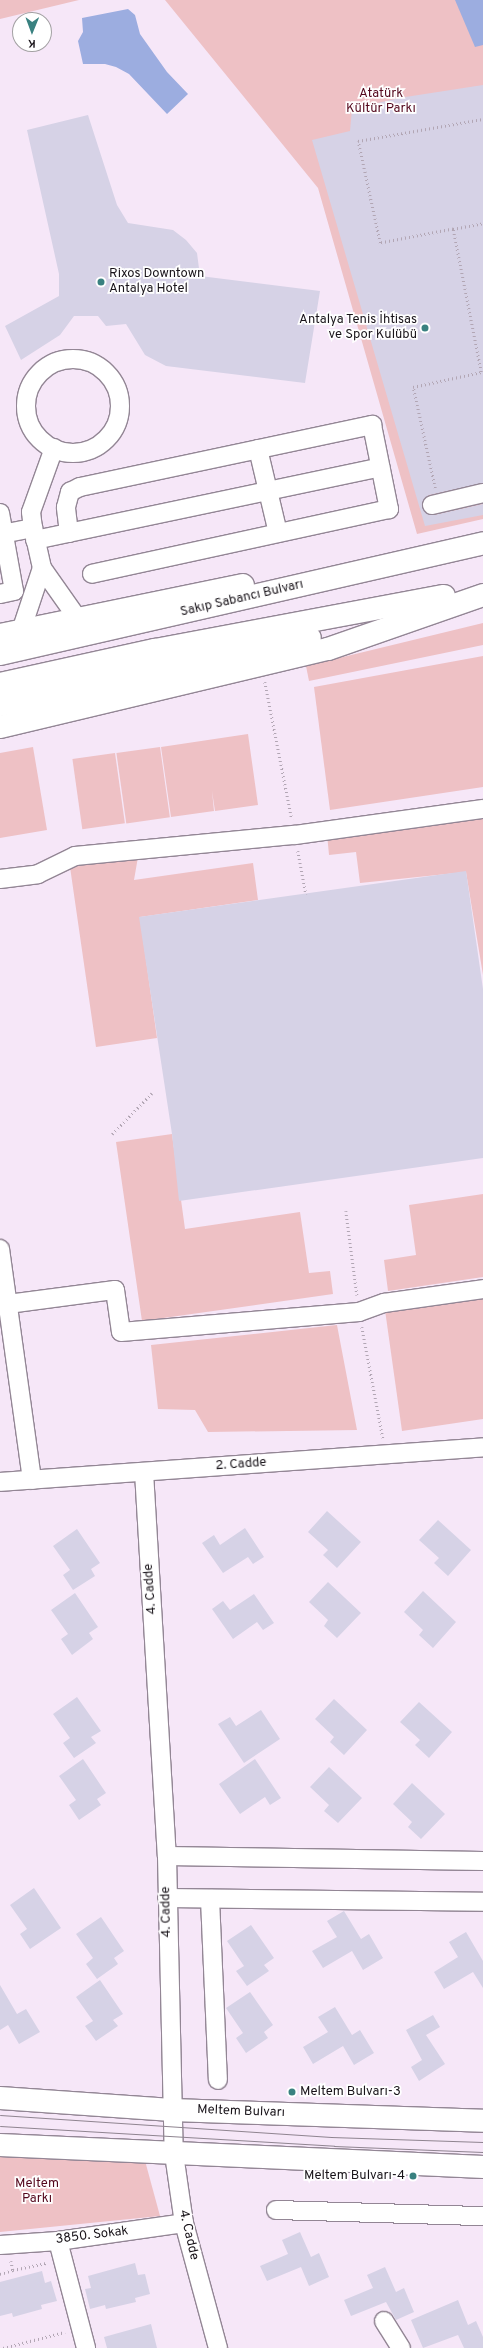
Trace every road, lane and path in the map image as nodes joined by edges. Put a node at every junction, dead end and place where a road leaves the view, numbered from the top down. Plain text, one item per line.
1 (483, 118) edge
2 (483, 223) edge
3 (453, 229) junction
4 (482, 372) edge
5 (54, 448) junction
6 (258, 449) junction
7 (380, 468) junction
8 (434, 482) dead end
9 (268, 491) junction
10 (483, 493) edge
11 (432, 505) dead end
12 (0, 513) edge
13 (69, 533) junction
14 (278, 533) junction
15 (2, 534) junction
16 (34, 534) junction
17 (480, 544) edge
18 (3, 554) edge
19 (42, 568) junction
20 (92, 574) dead end
21 (483, 588) edge
22 (0, 594) edge
23 (483, 595) edge
24 (462, 601) junction
25 (78, 619) junction
26 (21, 631) junction
27 (0, 635) edge
28 (0, 654) edge
29 (262, 664) junction
30 (0, 684) edge
31 (0, 705) edge
32 (0, 727) edge
33 (483, 809) edge
34 (294, 835) junction
35 (0, 879) edge
36 (306, 894) dead end
37 (152, 1093) dead end
38 (112, 1134) dead end
39 (346, 1211) dead end
40 (0, 1249) edge
41 (483, 1289) edge
42 (8, 1304) junction
43 (359, 1312) junction
44 (483, 1447) edge
45 (386, 1454) junction
46 (144, 1472) junction
47 (32, 1480) junction
48 (0, 1482) edge
49 (167, 1856) junction
50 (483, 1861) edge
51 (167, 1898) junction
52 (210, 1899) junction
53 (483, 1902) edge
54 (218, 2080) dead end
55 (0, 2098) edge
56 (172, 2110) junction
57 (483, 2121) edge
58 (0, 2145) edge
59 (174, 2154) junction
60 (483, 2167) edge
61 (276, 2210) dead end
62 (483, 2216) edge
63 (184, 2224) junction
64 (58, 2241) junction
65 (3, 2245) edge
66 (63, 2259) junction
67 (13, 2270) junction
68 (0, 2274) edge
69 (384, 2321) dead end
70 (81, 2328) junction
71 (3, 2348) edge
72 (86, 2348) edge
73 (218, 2348) edge
74 (401, 2348) edge

1 - 3 path
2 - 3 path
3 - 4 path
4 - 8 path
5 - 5 street
5 - 16 street
6 - 7 street
6 - 9 street
6 - 13 street
7 - 9 street
7 - 14 street
9 - 13 street
9 - 14 street
10 - 11 street
12 - 15 street
13 - 16 street
14 - 20 street
15 - 16 street
15 - 18 street
16 - 19 street
17 - 25 main road
17 - 28 main road, Sakıp Sabancı Bulvarı
18 - 22 street
19 - 25 street
19 - 26 street
21 - 30 main road
23 - 24 main road
24 - 29 main road
24 - 31 main road
25 - 26 main road
26 - 27 main road
29 - 32 main road
29 - 34 path
33 - 34 street
34 - 35 street
34 - 36 path
37 - 38 path
39 - 43 path
40 - 42 street
41 - 43 street
42 - 43 street
42 - 47 street
43 - 45 path
44 - 45 street, 2. Cadde
45 - 46 street, 2. Cadde
46 - 47 street, 2. Cadde
46 - 49 street, 4. Cadde
47 - 48 street, 2. Cadde
49 - 50 street
49 - 51 street, 4. Cadde
51 - 52 street
51 - 56 street, 4. Cadde
52 - 53 street
52 - 54 street
55 - 56 main road, Meltem Bulvarı
56 - 57 main road, Meltem Bulvarı
56 - 59 street, 4. Cadde
58 - 59 main road
59 - 60 main road
59 - 63 street, 4. Cadde
61 - 62 street
63 - 64 street, 3850. Sokak
63 - 73 street, 4. Cadde
64 - 65 street, 3850. Sokak
64 - 66 street
65 - 67 path
66 - 67 path
66 - 70 street
67 - 68 path
69 - 74 street
70 - 71 path
70 - 72 street

